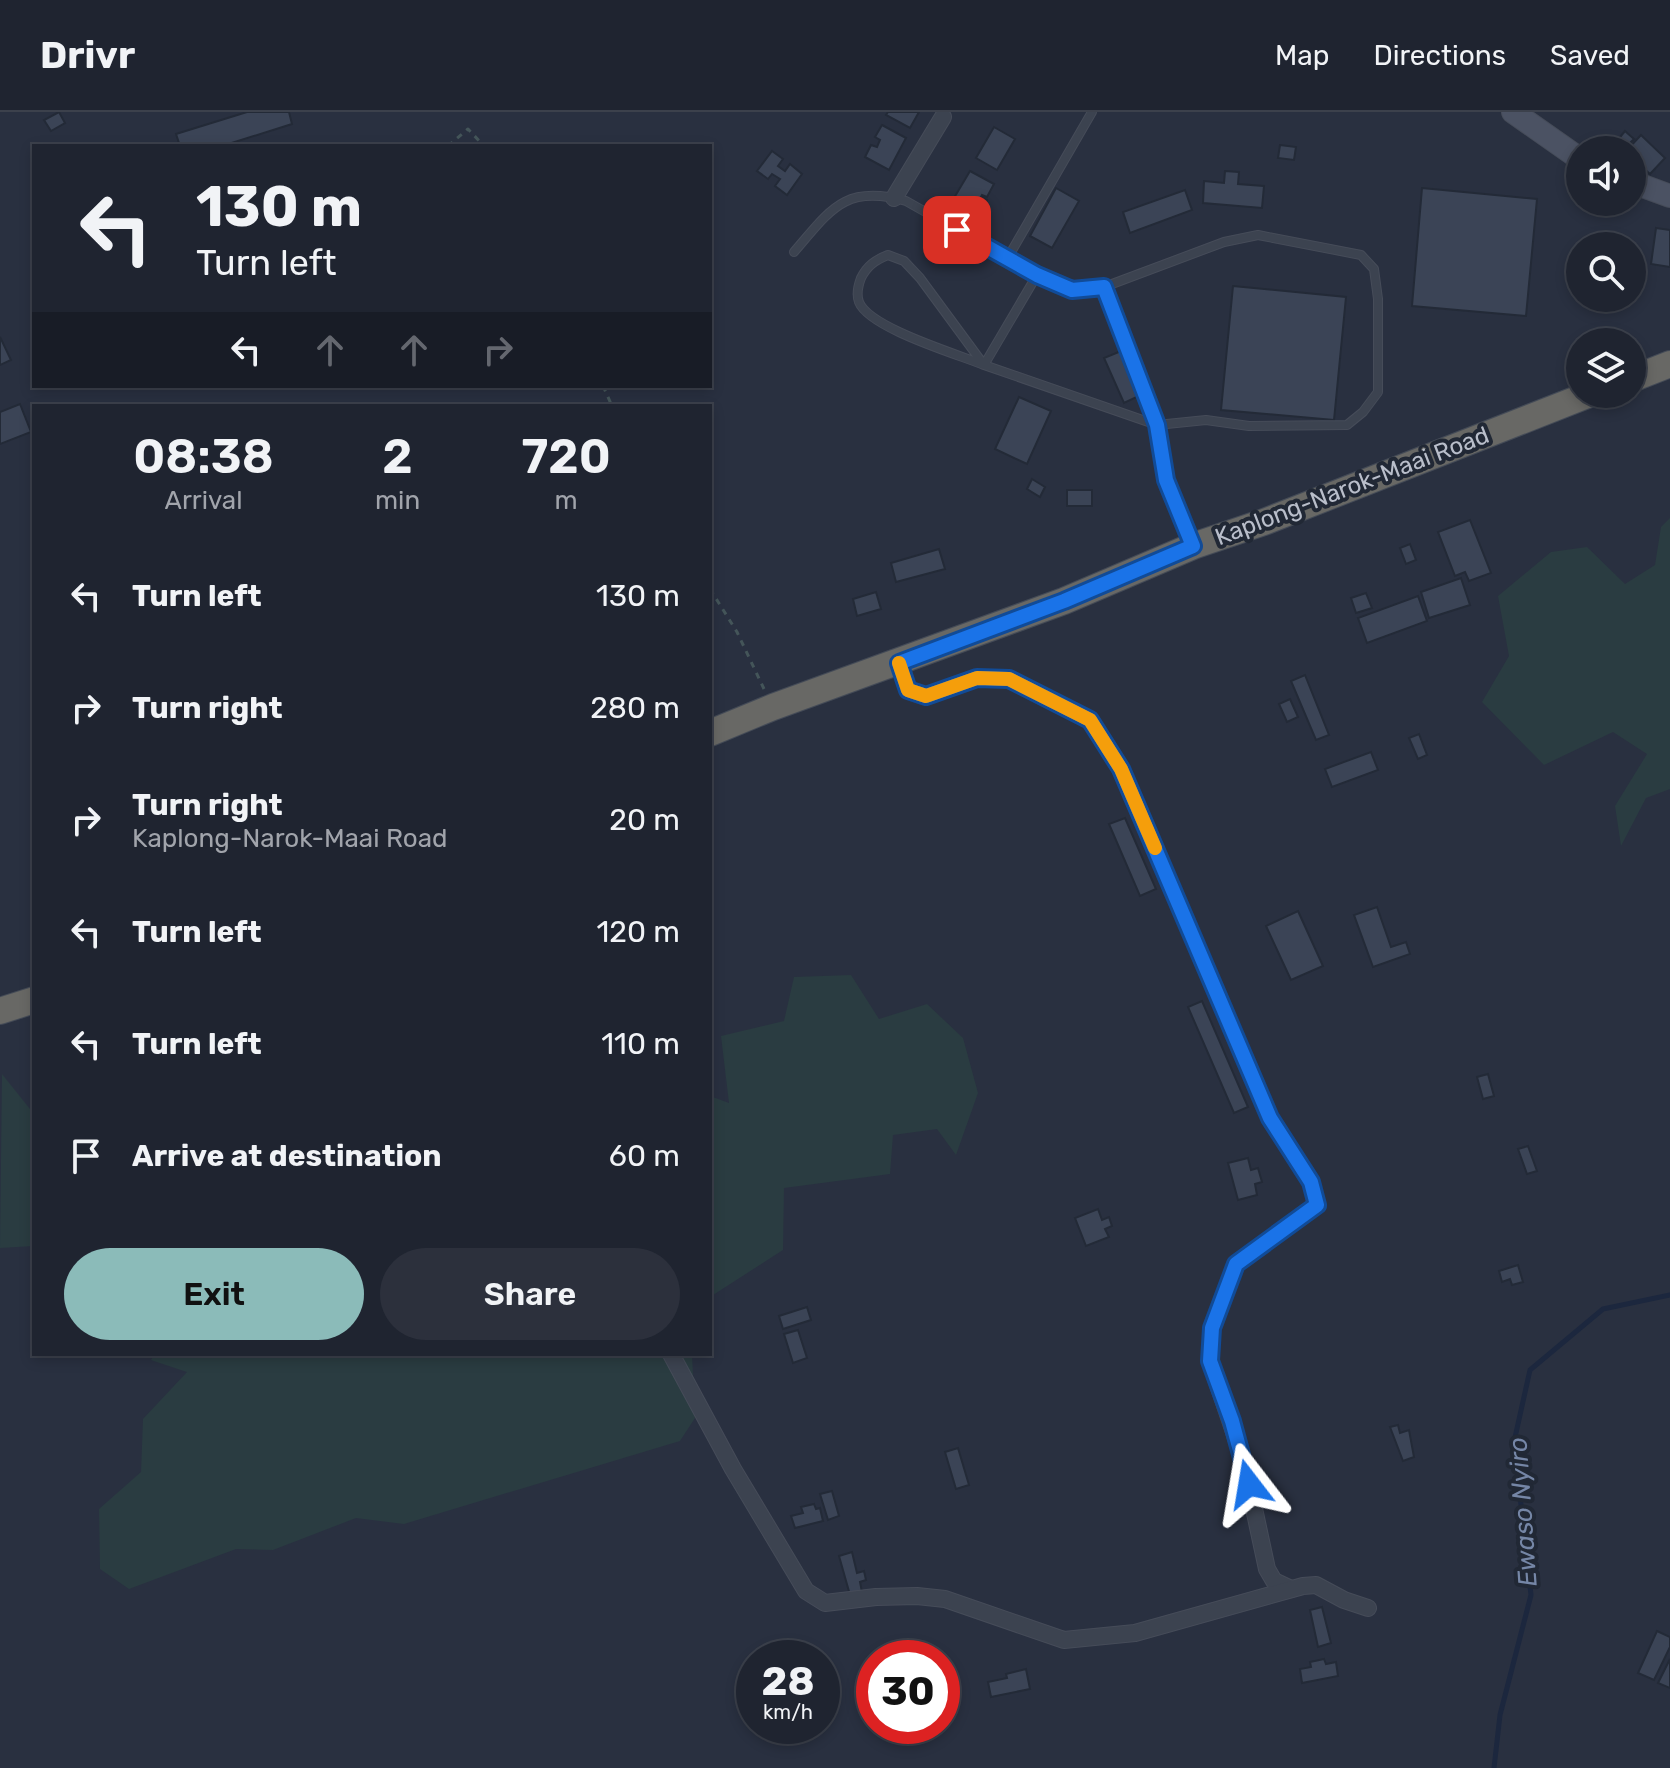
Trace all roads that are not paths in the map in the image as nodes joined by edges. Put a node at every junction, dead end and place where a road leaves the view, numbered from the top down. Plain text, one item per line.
1 (1092, 112) edge
2 (1513, 112) edge
3 (943, 117) dead end
4 (1566, 149) edge
5 (1646, 187) edge
6 (1670, 196) edge
7 (894, 198) junction
8 (794, 252) dead end
9 (1007, 259) junction
10 (1037, 275) junction
11 (1104, 287) junction
12 (1670, 364) edge
13 (984, 365) junction
14 (1646, 373) edge
15 (1566, 403) edge
16 (1157, 425) junction
17 (1193, 546) junction
18 (899, 663) junction
19 (712, 732) edge
20 (32, 1001) edge
21 (0, 1011) edge
22 (672, 1356) edge
23 (1291, 1589) junction
24 (1368, 1608) dead end

1 - 9 lane
2 - 4 main road
3 - 7 street
5 - 6 main road
7 - 8 lane
7 - 9 lane
9 - 10 lane
10 - 11 lane
10 - 13 lane
11 - 16 lane
11 - 16 lane
12 - 14 highway
13 - 13 lane
13 - 16 lane
15 - 17 highway, Kaplong-Narok-Maai Road
16 - 17 lane
17 - 18 highway, Kaplong-Narok-Maai Road
18 - 19 highway, Kaplong-Narok-Maai Road
18 - 23 street
20 - 21 highway
22 - 23 street
23 - 24 street

